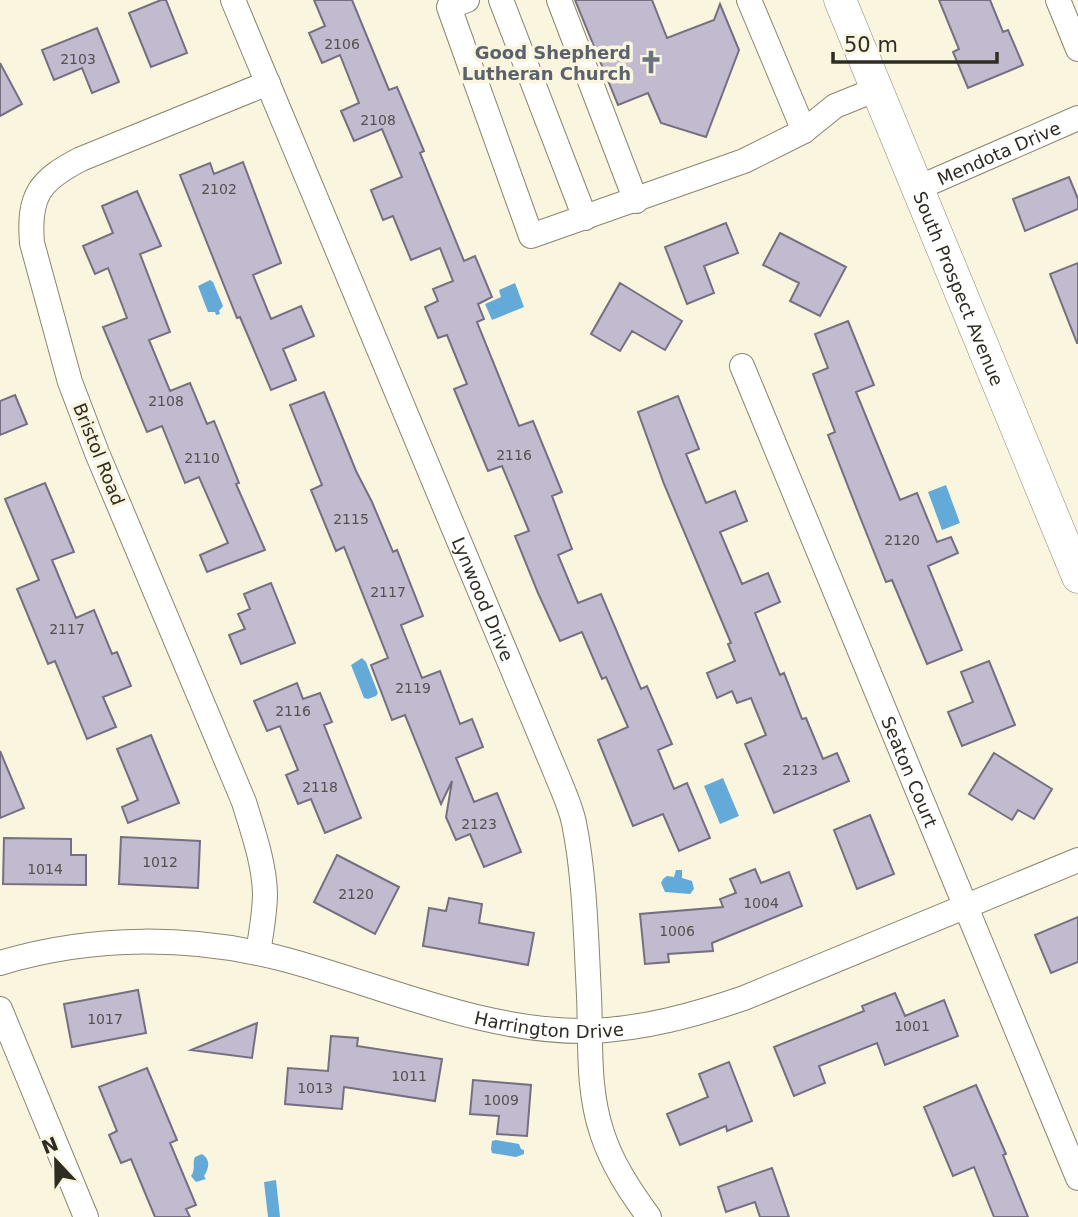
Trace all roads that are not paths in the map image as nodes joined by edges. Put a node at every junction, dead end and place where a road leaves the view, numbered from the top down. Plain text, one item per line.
1 (233, 0) edge
2 (467, 0) edge
3 (502, 0) edge
4 (559, 0) edge
5 (749, 0) edge
6 (840, 0) edge
7 (1058, 0) edge
8 (1078, 49) edge
9 (268, 83) junction
10 (877, 89) junction
11 (1078, 118) edge
12 (804, 131) junction
13 (918, 188) junction
14 (636, 201) junction
15 (585, 218) junction
16 (742, 366) dead end
17 (1078, 577) edge
18 (1078, 860) edge
19 (966, 906) junction
20 (258, 953) junction
21 (0, 963) edge
22 (0, 1009) edge
23 (590, 1031) junction
24 (1078, 1178) edge
25 (86, 1217) edge
26 (649, 1217) edge

1 - 9 street, Lynwood Drive
2 - 15 street
3 - 15 street
4 - 14 street
5 - 12 street
6 - 10 main road, South Prospect Avenue
7 - 8 street
9 - 20 street, Bristol Road
9 - 23 street, Lynwood Drive
10 - 12 street
10 - 13 main road, South Prospect Avenue
11 - 13 street, Mendota Drive
12 - 14 street
13 - 17 main road, South Prospect Avenue
14 - 15 street
16 - 19 street, Seaton Court
18 - 19 street, Harrington Drive
19 - 23 street, Harrington Drive
19 - 24 street, Seaton Court
20 - 21 street, Harrington Drive
20 - 23 street, Harrington Drive
22 - 25 street
23 - 26 street, Lynwood Drive

